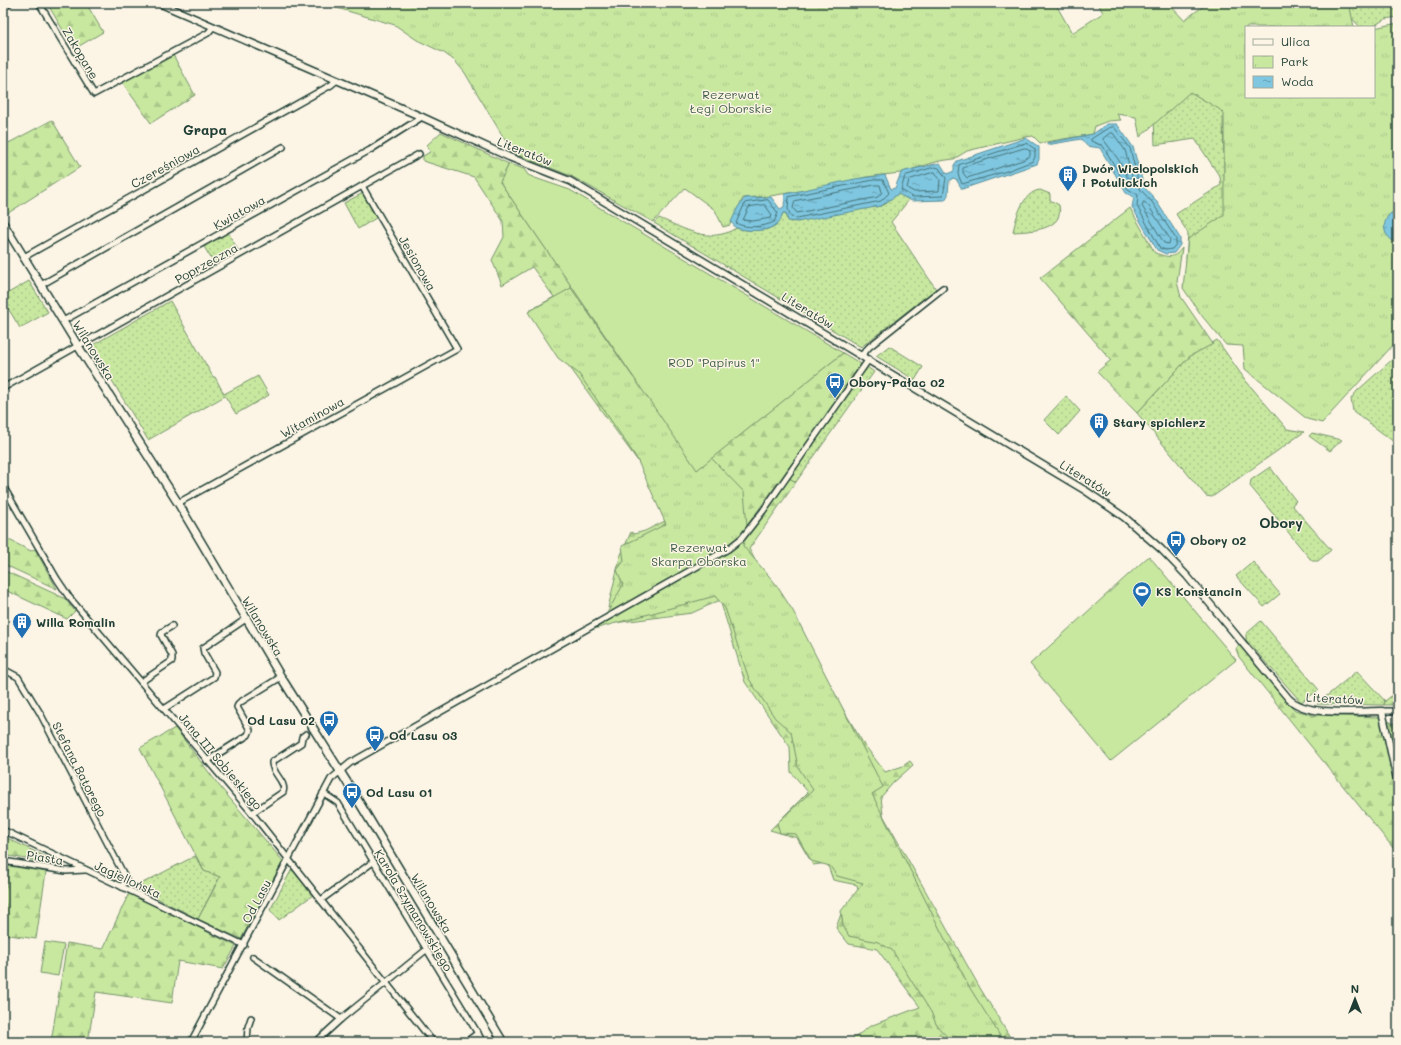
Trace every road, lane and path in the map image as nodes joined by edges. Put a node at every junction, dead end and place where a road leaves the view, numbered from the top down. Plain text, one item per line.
1 (8, 3) edge
2 (39, 3) edge
3 (159, 3) edge
4 (3, 6) edge
5 (212, 27) junction
6 (337, 80) junction
7 (422, 117) junction
8 (283, 147) dead end
9 (419, 154) dead end
10 (362, 186) junction
11 (3, 223) edge
12 (24, 257) junction
13 (41, 285) junction
14 (943, 288) dead end
15 (63, 321) junction
16 (78, 346) junction
17 (457, 349) joint
18 (862, 355) junction
19 (869, 359) junction
20 (3, 388) edge
21 (3, 486) edge
22 (178, 503) junction
23 (246, 619) junction
24 (172, 626) dead end
25 (3, 669) edge
26 (281, 677) junction
27 (141, 682) junction
28 (164, 709) junction
29 (1382, 711) junction
30 (1398, 711) edge
31 (306, 734) dead end
32 (207, 761) junction
33 (339, 771) junction
34 (1398, 784) edge
35 (323, 793) junction
36 (252, 813) junction
37 (3, 830) edge
38 (289, 859) junction
39 (3, 861) edge
40 (374, 862) junction
41 (85, 870) junction
42 (122, 887) junction
43 (321, 900) junction
44 (244, 945) junction
45 (426, 950) junction
46 (253, 957) dead end
47 (386, 982) junction
48 (251, 1018) dead end
49 (341, 1019) junction
50 (478, 1034) junction
51 (191, 1042) edge
52 (247, 1042) edge
53 (316, 1042) edge
54 (433, 1042) edge
55 (466, 1042) edge
56 (483, 1042) edge
57 (503, 1042) edge

1 - 4 street
2 - 5 street, Zakopane
3 - 5 street, Literatów
5 - 6 street, Literatów
6 - 7 street, Literatów
6 - 12 street, Czereśniowa
7 - 15 street, Kwiatowa
7 - 18 street, Literatów
8 - 13 street
9 - 10 street, Poprzeczna
10 - 16 street, Poprzeczna
10 - 17 street, Jesionowa
11 - 12 main road, Wilanowska
12 - 13 main road, Wilanowska
13 - 15 main road, Wilanowska
14 - 18 street
15 - 16 main road, Wilanowska
16 - 20 street, Poprzeczna
16 - 22 main road, Wilanowska
17 - 22 street, Witaminowa
18 - 19 street, Literatów
19 - 29 street, Literatów
19 - 33 street
21 - 27 street, Jana III Sobieskiego
22 - 23 main road, Wilanowska
23 - 26 main road, Wilanowska
23 - 28 street
24 - 27 street
25 - 42 street, Stefana Batorego
26 - 32 street
26 - 33 main road, Wilanowska
27 - 28 street, Jana III Sobieskiego
28 - 32 street, Jana III Sobieskiego
29 - 30 street
29 - 34 street
31 - 36 street
32 - 36 street, Jana III Sobieskiego
33 - 35 street, Od Lasu
33 - 57 main road, Wilanowska
35 - 38 street, Od Lasu
35 - 40 street, Karola Szymanowskiego
36 - 38 street, Jana III Sobieskiego
37 - 41 street, Jagiellońska
38 - 43 street, Jana III Sobieskiego
38 - 44 street, Od Lasu
39 - 41 street, Piasta
40 - 43 street
40 - 45 street, Karola Szymanowskiego
41 - 42 street, Jagiellońska
42 - 44 street, Jagiellońska
43 - 47 street, Jana III Sobieskiego
44 - 51 street, Od Lasu
45 - 47 street
45 - 50 street, Karola Szymanowskiego
46 - 49 street
47 - 49 street
47 - 54 street, Jana III Sobieskiego
48 - 52 street
49 - 53 street
50 - 55 street
50 - 56 street, Karola Szymanowskiego

